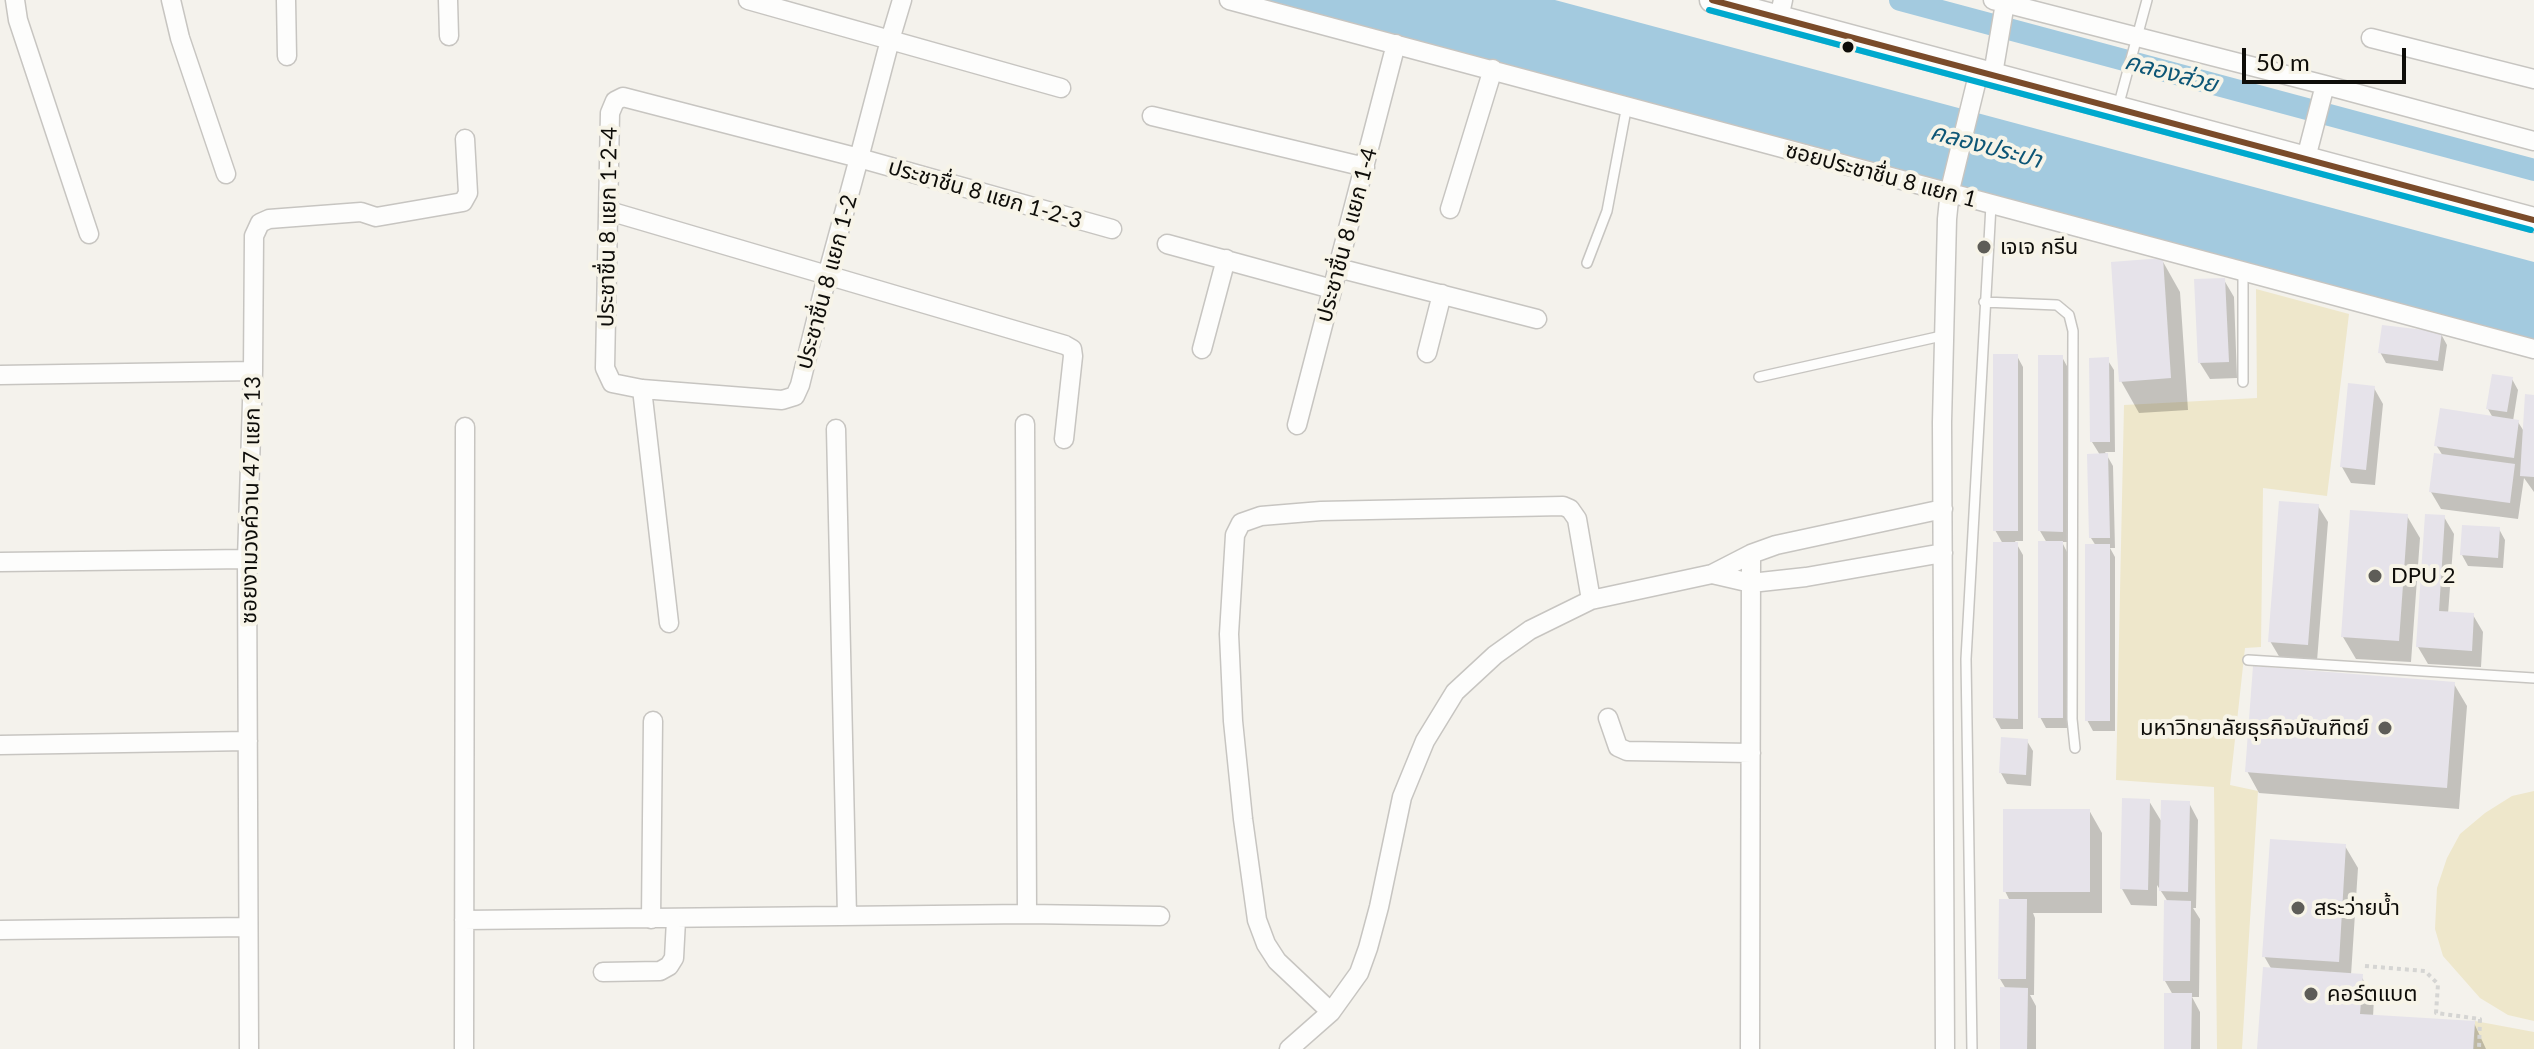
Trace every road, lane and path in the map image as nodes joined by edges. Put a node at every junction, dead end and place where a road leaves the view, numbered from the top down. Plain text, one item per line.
1 (15, 0) edge
2 (171, 0) edge
3 (286, 0) edge
4 (448, 0) edge
5 (748, 0) edge
6 (902, 0) edge
7 (1229, 0) edge
8 (1712, 0) edge
9 (2147, 0) edge
10 (2002, 4) edge
11 (1781, 9) edge
12 (9, 23) edge
13 (449, 36) dead end
14 (2371, 38) dead end
15 (890, 40) junction
16 (2136, 42) junction
17 (1396, 44) junction
18 (287, 56) dead end
19 (1493, 69) junction
20 (1986, 72) junction
21 (2534, 79) edge
22 (1061, 88) dead end
23 (2323, 90) junction
24 (1627, 105) junction
25 (2118, 107) junction
26 (1152, 116) dead end
27 (465, 139) dead end
28 (2534, 141) edge
29 (859, 158) junction
30 (2306, 158) junction
31 (1365, 167) junction
32 (226, 174) dead end
33 (1949, 192) junction
34 (1991, 205) junction
35 (1450, 209) dead end
36 (609, 211) junction
37 (2534, 220) edge
38 (1112, 229) dead end
39 (89, 234) dead end
40 (1167, 244) dead end
41 (1226, 259) junction
42 (1587, 263) dead end
43 (1338, 268) junction
44 (2243, 270) junction
45 (827, 276) junction
46 (1332, 289) junction
47 (1442, 294) junction
48 (1984, 302) junction
49 (1537, 319) dead end
50 (1946, 335) junction
51 (1202, 349) dead end
52 (2534, 349) edge
53 (1427, 353) dead end
54 (605, 368) joint
55 (253, 371) junction
56 (0, 375) edge
57 (1759, 377) dead end
58 (2243, 382) dead end
59 (642, 389) junction
60 (1025, 424) dead end
61 (1297, 425) dead end
62 (465, 427) dead end
63 (836, 429) dead end
64 (1064, 439) dead end
65 (1943, 509) junction
66 (1943, 553) junction
67 (1751, 554) junction
68 (247, 559) junction
69 (0, 562) edge
70 (1712, 574) junction
71 (1751, 583) junction
72 (1591, 600) junction
73 (669, 623) dead end
74 (2248, 660) dead end
75 (2534, 678) edge
76 (1608, 718) dead end
77 (653, 721) dead end
78 (248, 741) junction
79 (0, 745) edge
80 (2075, 748) dead end
81 (1751, 753) junction
82 (1027, 914) junction
83 (847, 916) junction
84 (1160, 916) dead end
85 (651, 919) junction
86 (464, 920) junction
87 (676, 920) junction
88 (248, 927) junction
89 (0, 930) edge
90 (2365, 966) dead end
91 (603, 972) dead end
92 (1331, 1012) junction
93 (249, 1049) edge
94 (464, 1049) edge
95 (1289, 1049) edge
96 (1750, 1049) edge
97 (1945, 1049) edge
98 (1972, 1049) edge
99 (2479, 1049) edge

1 - 12 street
2 - 32 street
3 - 18 street
4 - 13 street
5 - 15 street
6 - 15 street, ประชาชื่น 8 แยก 1-2
7 - 17 street, ซอยประชาชื่น 8 แยก 1
8 - 11 main road
9 - 16 lane
10 - 16 street
10 - 20 street
11 - 20 main road
12 - 39 street
14 - 21 street
15 - 22 street
15 - 29 street, ประชาชื่น 8 แยก 1-2
16 - 23 street
16 - 25 lane
17 - 19 street, ซอยประชาชื่น 8 แยก 1
17 - 31 street, ประชาชื่น 8 แยก 1-4
19 - 24 street, ซอยประชาชื่น 8 แยก 1
19 - 35 street
20 - 25 main road
20 - 33 street
23 - 28 street
23 - 30 street
24 - 33 street, ซอยประชาชื่น 8 แยก 1
24 - 42 lane
25 - 30 main road
26 - 31 street
27 - 55 street, ซอยงามวงค์วาน 47 แยก 13
29 - 36 street, ประชาชื่น 8 แยก 1-2-4
29 - 38 street, ประชาชื่น 8 แยก 1-2-3
29 - 45 street, ประชาชื่น 8 แยก 1-2
30 - 37 main road
31 - 43 street, ประชาชื่น 8 แยก 1-4
33 - 34 street, ซอยประชาชื่น 8 แยก 1
33 - 50 street
34 - 44 street, ซอยประชาชื่น 8 แยก 1
34 - 48 lane
36 - 45 street
36 - 54 street, ประชาชื่น 8 แยก 1-2-4
40 - 41 street
41 - 46 street
41 - 51 street
43 - 46 street, ประชาชื่น 8 แยก 1-4
43 - 47 street
44 - 52 street, ซอยประชาชื่น 8 แยก 1
44 - 58 lane
45 - 59 street, ประชาชื่น 8 แยก 1-2
45 - 64 street
46 - 61 street, ประชาชื่น 8 แยก 1-4
47 - 49 street
47 - 53 street
48 - 80 lane
48 - 98 lane
50 - 57 lane
50 - 65 street
54 - 59 street, ประชาชื่น 8 แยก 1-2
55 - 56 street
55 - 68 street, ซอยงามวงค์วาน 47 แยก 13
59 - 73 street
60 - 82 street
62 - 86 street
63 - 83 street
65 - 66 street
65 - 67 street
66 - 71 street
66 - 97 street
67 - 70 street
67 - 71 street
68 - 69 street
68 - 78 street, ซอยงามวงค์วาน 47 แยก 13
70 - 71 street
70 - 72 street
71 - 81 street
72 - 92 street
72 - 92 street
74 - 75 lane
76 - 81 street
77 - 85 street
78 - 79 street
78 - 88 street, ซอยงามวงค์วาน 47 แยก 13
81 - 96 street
82 - 83 street
82 - 84 street
83 - 87 street
85 - 86 street
85 - 87 street
86 - 94 street
87 - 91 street
88 - 89 street
88 - 93 street, ซอยงามวงค์วาน 47 แยก 13
90 - 99 path
92 - 95 street

